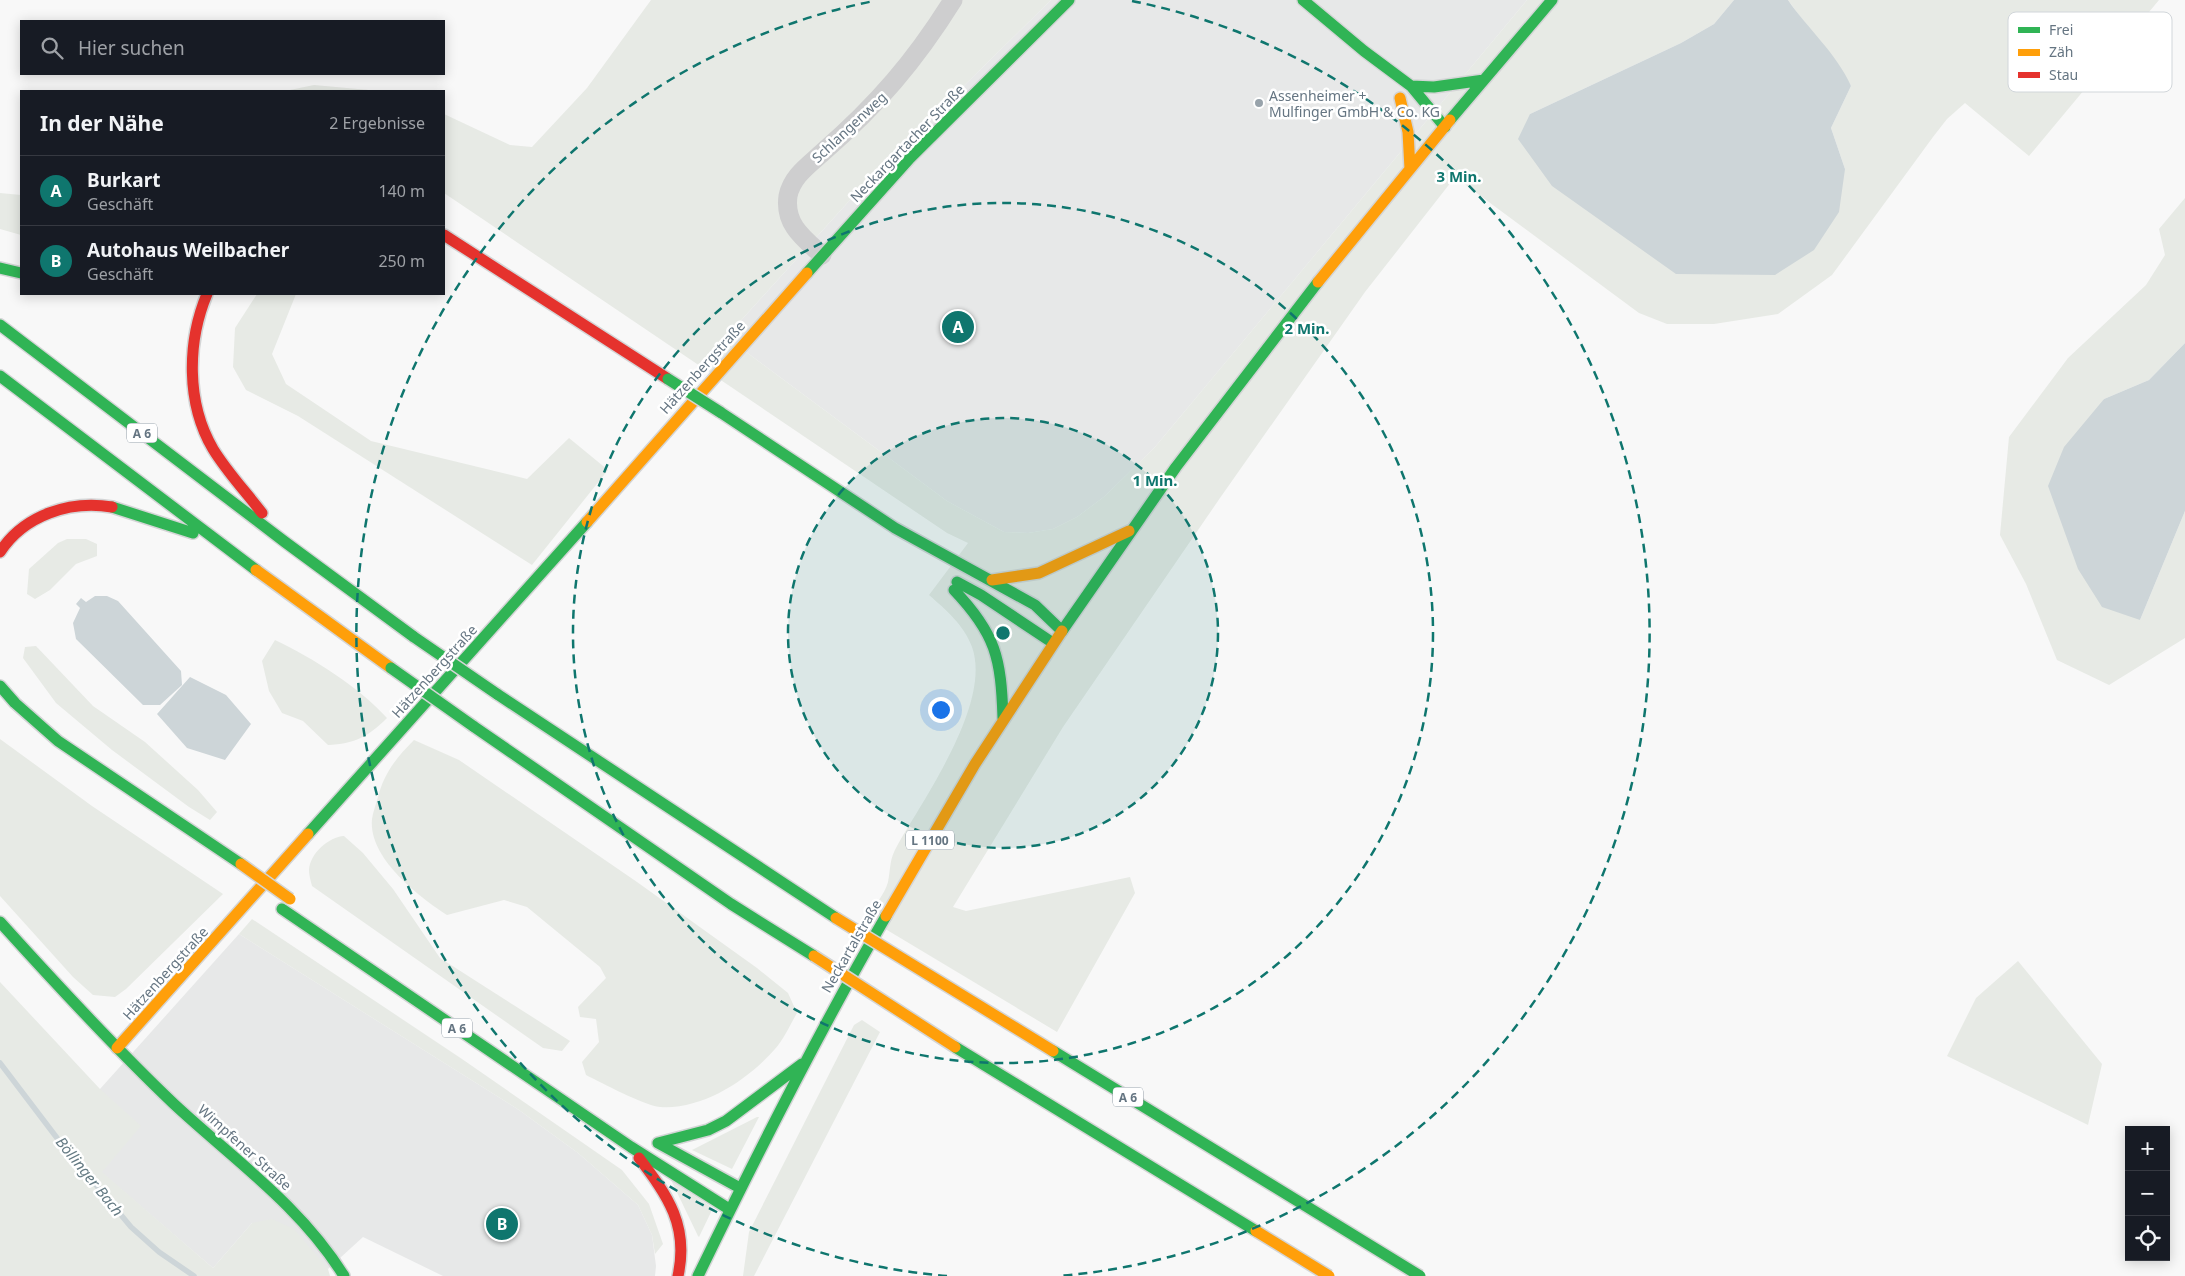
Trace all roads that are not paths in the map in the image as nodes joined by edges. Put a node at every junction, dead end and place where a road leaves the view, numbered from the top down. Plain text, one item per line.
1 (953, 0) edge
2 (1069, 0) edge
3 (1552, 0) edge
4 (1313, 3) edge
5 (1364, 51) junction
6 (1484, 80) junction
7 (1411, 86) junction
8 (1400, 98) junction
9 (1417, 116) dead end
10 (1445, 127) junction
11 (1410, 169) junction
12 (445, 236) edge
13 (452, 254) dead end
14 (822, 255) junction
15 (0, 268) edge
16 (20, 274) edge
17 (206, 295) edge
18 (771, 311) joint
19 (0, 325) edge
20 (0, 376) edge
21 (665, 383) junction
22 (717, 416) junction
23 (750, 447) dead end
24 (1129, 531) junction
25 (218, 542) junction
26 (284, 542) junction
27 (0, 552) edge
28 (992, 580) junction
29 (1062, 631) junction
30 (1053, 644) junction
31 (0, 686) edge
32 (1003, 718) junction
33 (44, 745) dead end
34 (116, 794) dead end
35 (251, 887) dead end
36 (294, 902) dead end
37 (0, 922) edge
38 (117, 1048) junction
39 (515, 1053) dead end
40 (802, 1064) junction
41 (563, 1086) dead end
42 (631, 1147) junction
43 (740, 1188) junction
44 (730, 1209) junction
45 (344, 1276) edge
46 (678, 1276) edge
47 (698, 1276) edge
48 (1329, 1276) edge
49 (1420, 1276) edge

1 - 14 street, Schlangenweg
2 - 14 main road, Neckargartacher Straße
3 - 6 main road, L 1100
4 - 5 main road
5 - 7 main road
5 - 8 main road
6 - 7 main road
6 - 10 main road, L 1100
7 - 10 main road
8 - 9 main road
8 - 11 main road
10 - 11 main road, L 1100
11 - 24 main road, L 1100
12 - 21 main road
13 - 21 main road
14 - 18 main road, Neckargartacher Straße
15 - 16 main road
17 - 26 main road
18 - 38 main road, Hätzenbergstraße
19 - 26 main road, A 6
20 - 25 main road
21 - 22 main road, bridge
22 - 23 main road
22 - 28 main road
24 - 28 main road
24 - 29 main road, L 1100
25 - 27 main road
25 - 48 main road, bridge
26 - 49 main road, A 6, bridge
28 - 29 main road
29 - 30 main road, L 1100
30 - 32 main road, Neckartalstraße / L 1100
30 - 32 main road
31 - 36 main road, bridge
32 - 40 main road, Neckartalstraße / L 1100
33 - 34 main road
35 - 42 main road, A 6
37 - 38 main road, Wimpfener Straße
38 - 45 main road, Wimpfener Straße
39 - 41 main road
40 - 43 main road, Neckartalstraße / L 1100
40 - 43 main road
42 - 44 main road
42 - 46 main road, A 6
43 - 44 main road, Neckartalstraße / L 1100
44 - 47 main road, Neckartalstraße / L 1100

